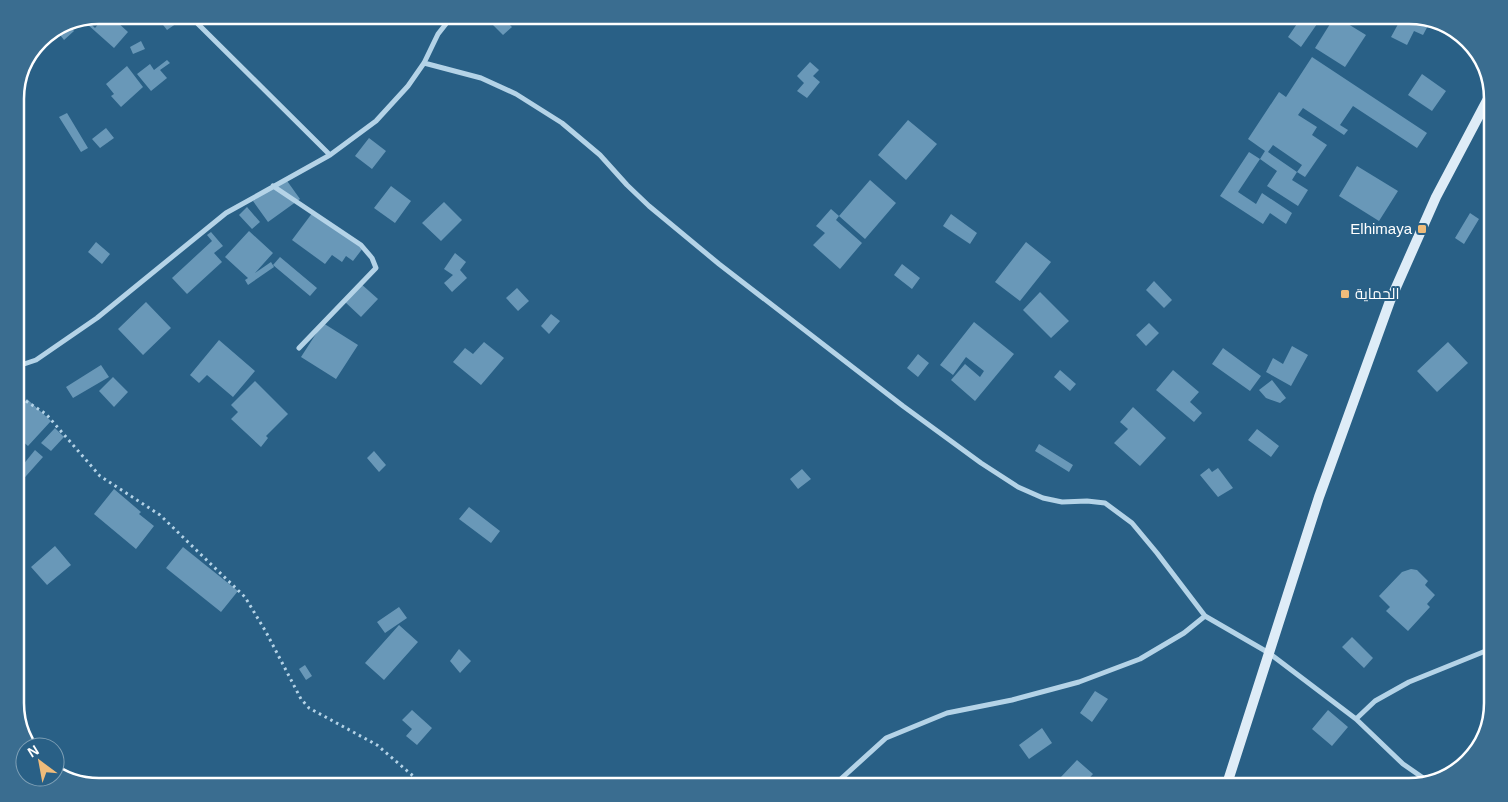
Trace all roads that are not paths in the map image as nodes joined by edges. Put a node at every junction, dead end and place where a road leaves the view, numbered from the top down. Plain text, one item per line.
1 (198, 24) edge
2 (447, 24) edge
3 (424, 63) junction
4 (1484, 106) edge
5 (330, 155) junction
6 (273, 186) junction
7 (299, 348) dead end
8 (24, 364) edge
9 (1205, 616) junction
10 (1484, 652) edge
11 (1269, 653) junction
12 (1356, 719) junction
13 (1422, 777) edge
14 (842, 778) edge
15 (1229, 778) edge

1 - 5 street
2 - 3 street
3 - 5 street
3 - 9 street
4 - 11 main road
5 - 6 street
6 - 7 street
6 - 8 street
9 - 11 street
9 - 14 street
10 - 12 street
11 - 12 street
11 - 15 main road
12 - 13 street

